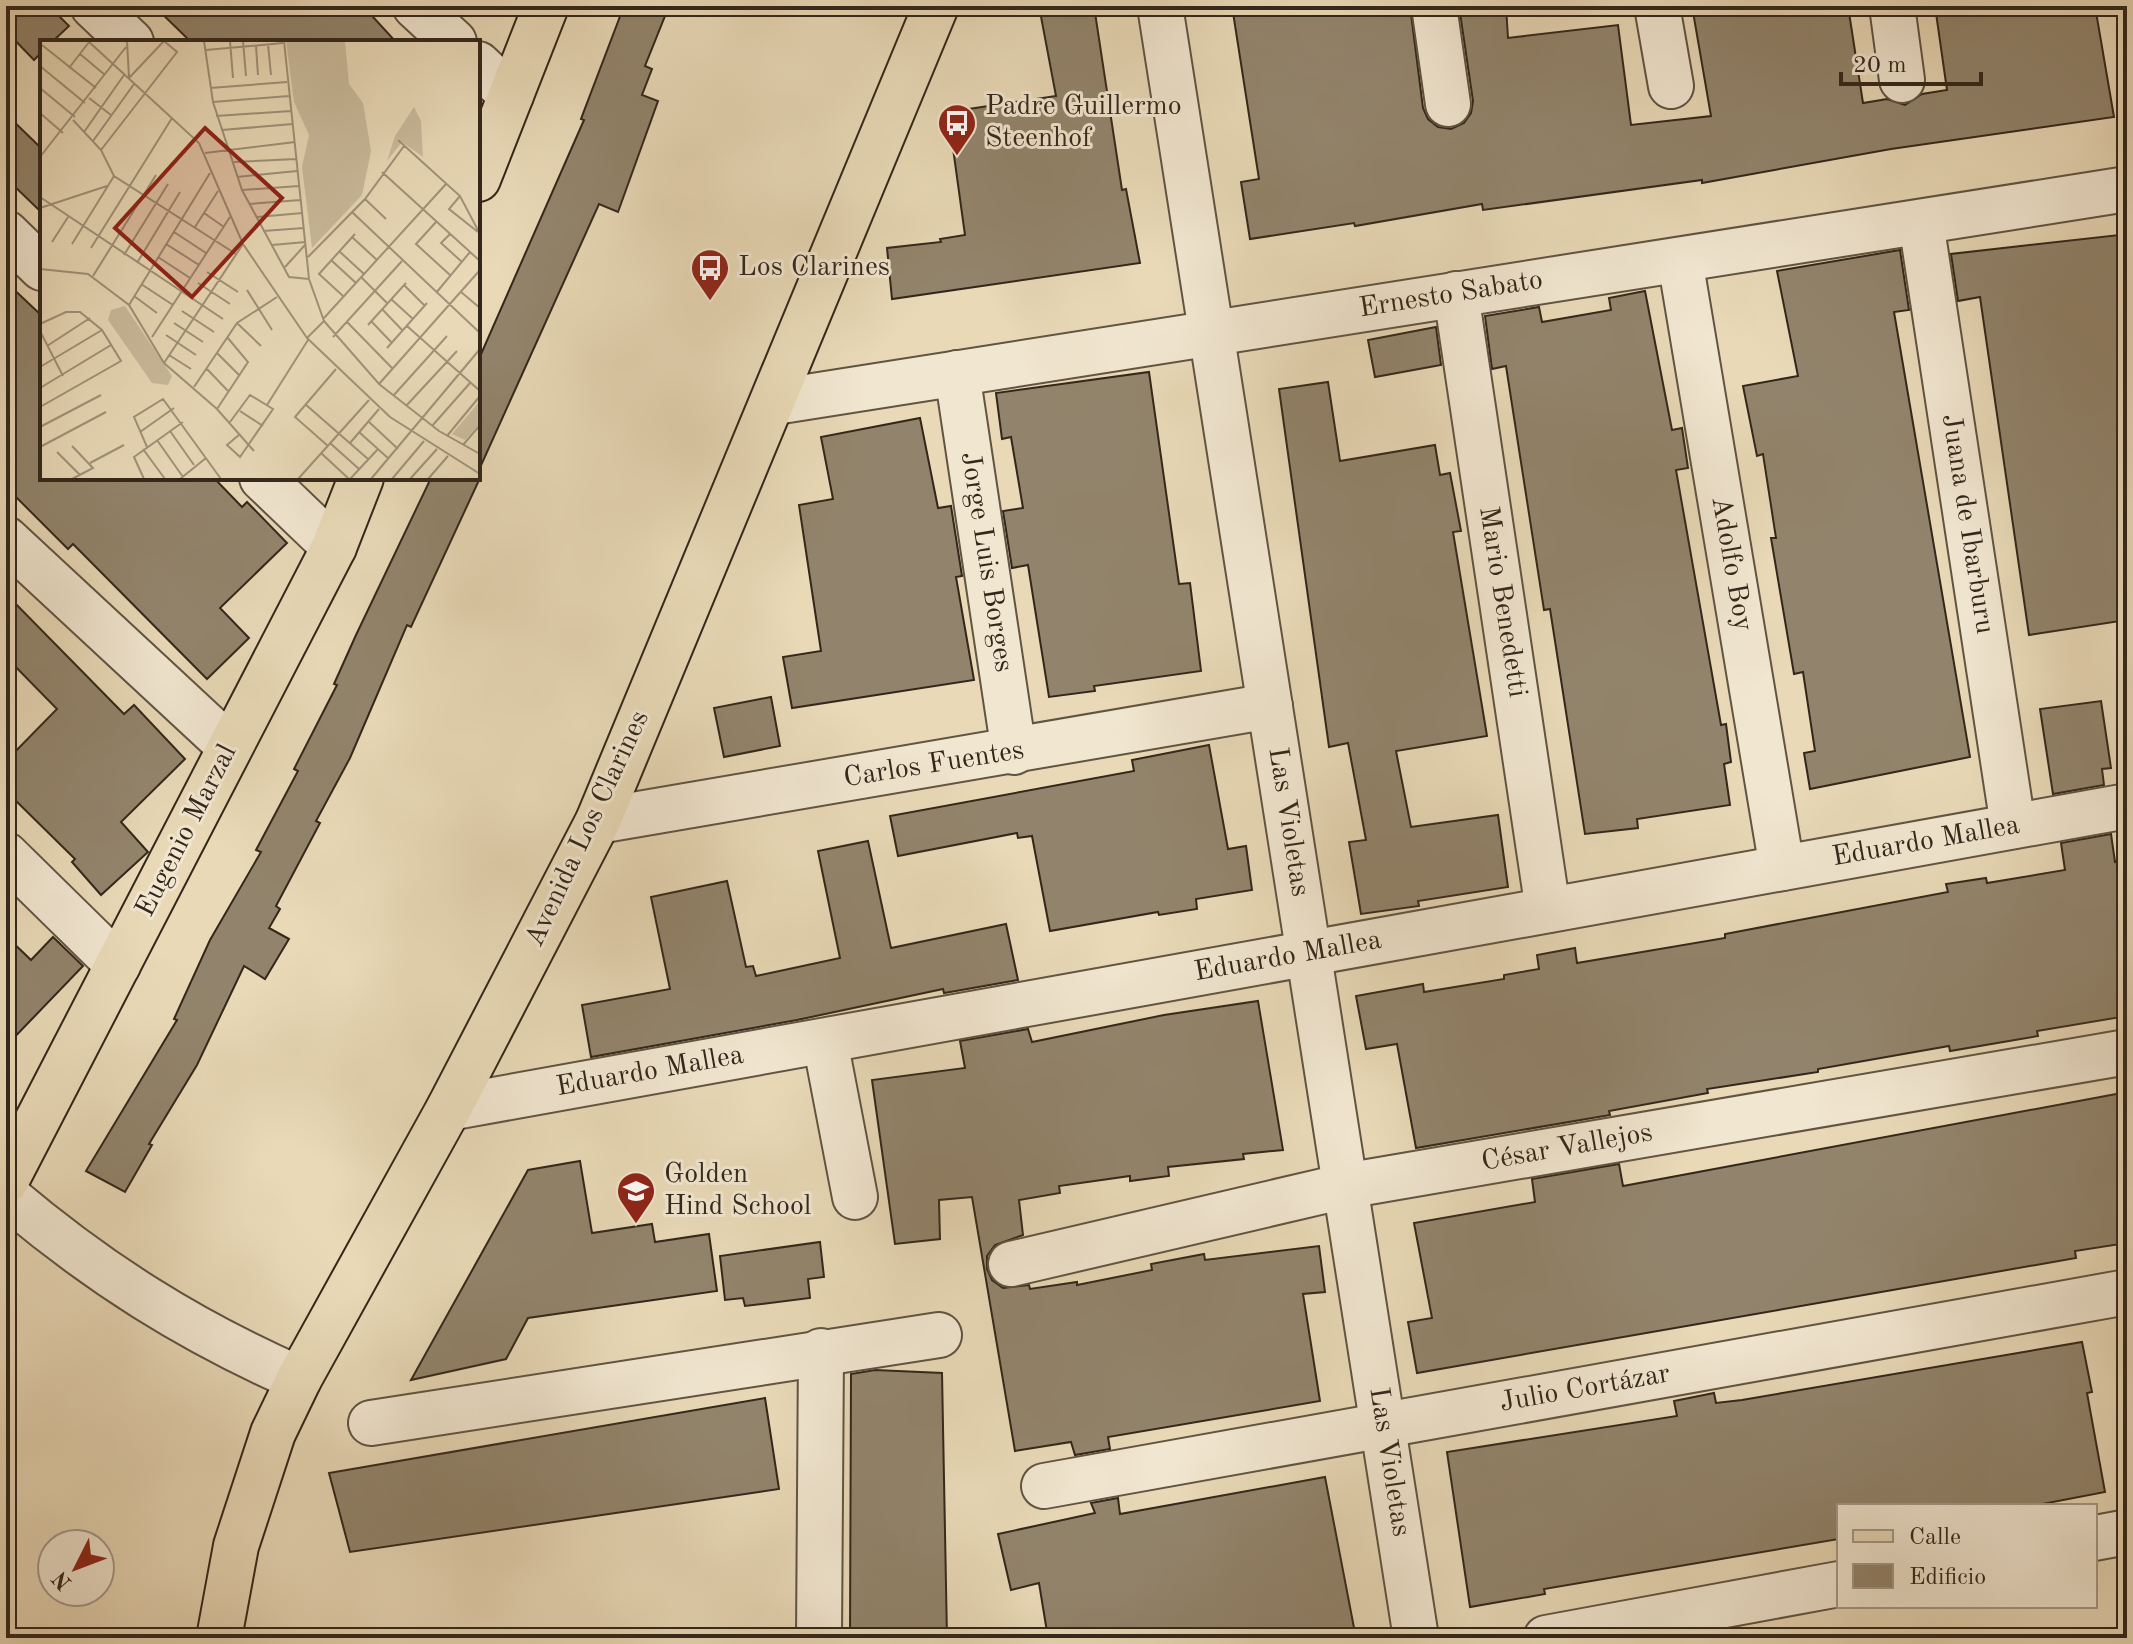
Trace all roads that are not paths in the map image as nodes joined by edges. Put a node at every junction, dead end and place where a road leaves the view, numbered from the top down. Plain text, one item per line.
1 (93, 6) edge
2 (415, 6) edge
3 (546, 6) edge
4 (936, 6) edge
5 (1160, 6) edge
6 (1434, 6) edge
7 (1657, 6) edge
8 (1892, 6) edge
9 (129, 40) edge
10 (452, 40) edge
11 (480, 66) edge
12 (1902, 80) dead end
13 (1671, 86) dead end
14 (511, 95) junction
15 (1448, 104) dead end
16 (480, 174) edge
17 (2127, 189) edge
18 (1921, 222) junction
19 (6, 233) edge
20 (1680, 260) junction
21 (40, 266) edge
22 (1456, 294) junction
23 (1211, 333) junction
24 (957, 373) junction
25 (775, 402) junction
26 (264, 480) edge
27 (360, 480) edge
28 (6, 539) edge
29 (334, 547) junction
30 (1270, 706) junction
31 (230, 747) junction
32 (1014, 752) junction
33 (2127, 806) edge
34 (598, 821) junction
35 (2013, 826) junction
36 (6, 855) edge
37 (1782, 868) junction
38 (1548, 910) junction
39 (1309, 953) junction
40 (118, 965) junction
41 (825, 1041) junction
42 (2127, 1052) edge
43 (449, 1108) junction
44 (6, 1181) edge
45 (1345, 1186) junction
46 (6, 1195) edge
47 (855, 1197) dead end
48 (1011, 1264) dead end
49 (2127, 1292) edge
50 (939, 1335) dead end
51 (821, 1351) junction
52 (299, 1379) junction
53 (371, 1423) dead end
54 (1383, 1425) junction
55 (1044, 1486) dead end
56 (2127, 1532) edge
57 (2097, 1538) edge
58 (1837, 1584) edge
59 (219, 1638) edge
60 (819, 1638) edge
61 (1416, 1638) edge
62 (1546, 1638) edge

1 - 9 street
2 - 10 street
3 - 14 main road
4 - 25 main road, Avenida Los Clarines
5 - 23 street, Las Violetas
6 - 15 street
7 - 13 street
8 - 12 street
11 - 14 street
14 - 16 main road
17 - 18 street, Ernesto Sabato
18 - 20 street, Ernesto Sabato
18 - 35 street, Juana de Ibarburu
19 - 21 street
20 - 22 street, Ernesto Sabato
20 - 37 street, Adolfo Boy
22 - 23 street, Ernesto Sabato
22 - 38 street, Mario Benedetti
23 - 24 street, Ernesto Sabato
23 - 30 street, Las Violetas
24 - 25 street, Ernesto Sabato
24 - 32 street, Jorge Luis Borges
25 - 34 main road, Avenida Los Clarines
26 - 29 street
27 - 29 main road, Eugenio Marzal
28 - 31 street
29 - 31 main road, Eugenio Marzal
30 - 32 street, Carlos Fuentes
30 - 39 street, Las Violetas
31 - 40 main road, Eugenio Marzal
32 - 34 street, Carlos Fuentes
33 - 35 street, Eduardo Mallea
34 - 43 main road, Avenida Los Clarines
35 - 37 street, Eduardo Mallea
36 - 40 street
37 - 38 street, Eduardo Mallea
38 - 39 street, Eduardo Mallea
39 - 41 street, Eduardo Mallea
39 - 45 street, Las Violetas
40 - 44 main road, Eugenio Marzal
41 - 43 street, Eduardo Mallea
41 - 47 street
42 - 45 street, César Vallejos
43 - 52 main road, Avenida Los Clarines
45 - 48 street, César Vallejos
45 - 54 street, Las Violetas
46 - 52 street
49 - 54 street, Julio Cortázar
50 - 51 street
51 - 53 street
51 - 60 street
52 - 59 main road, Avenida Los Clarines
54 - 55 street, Julio Cortázar
54 - 61 street, Las Violetas
56 - 57 street
58 - 62 street

